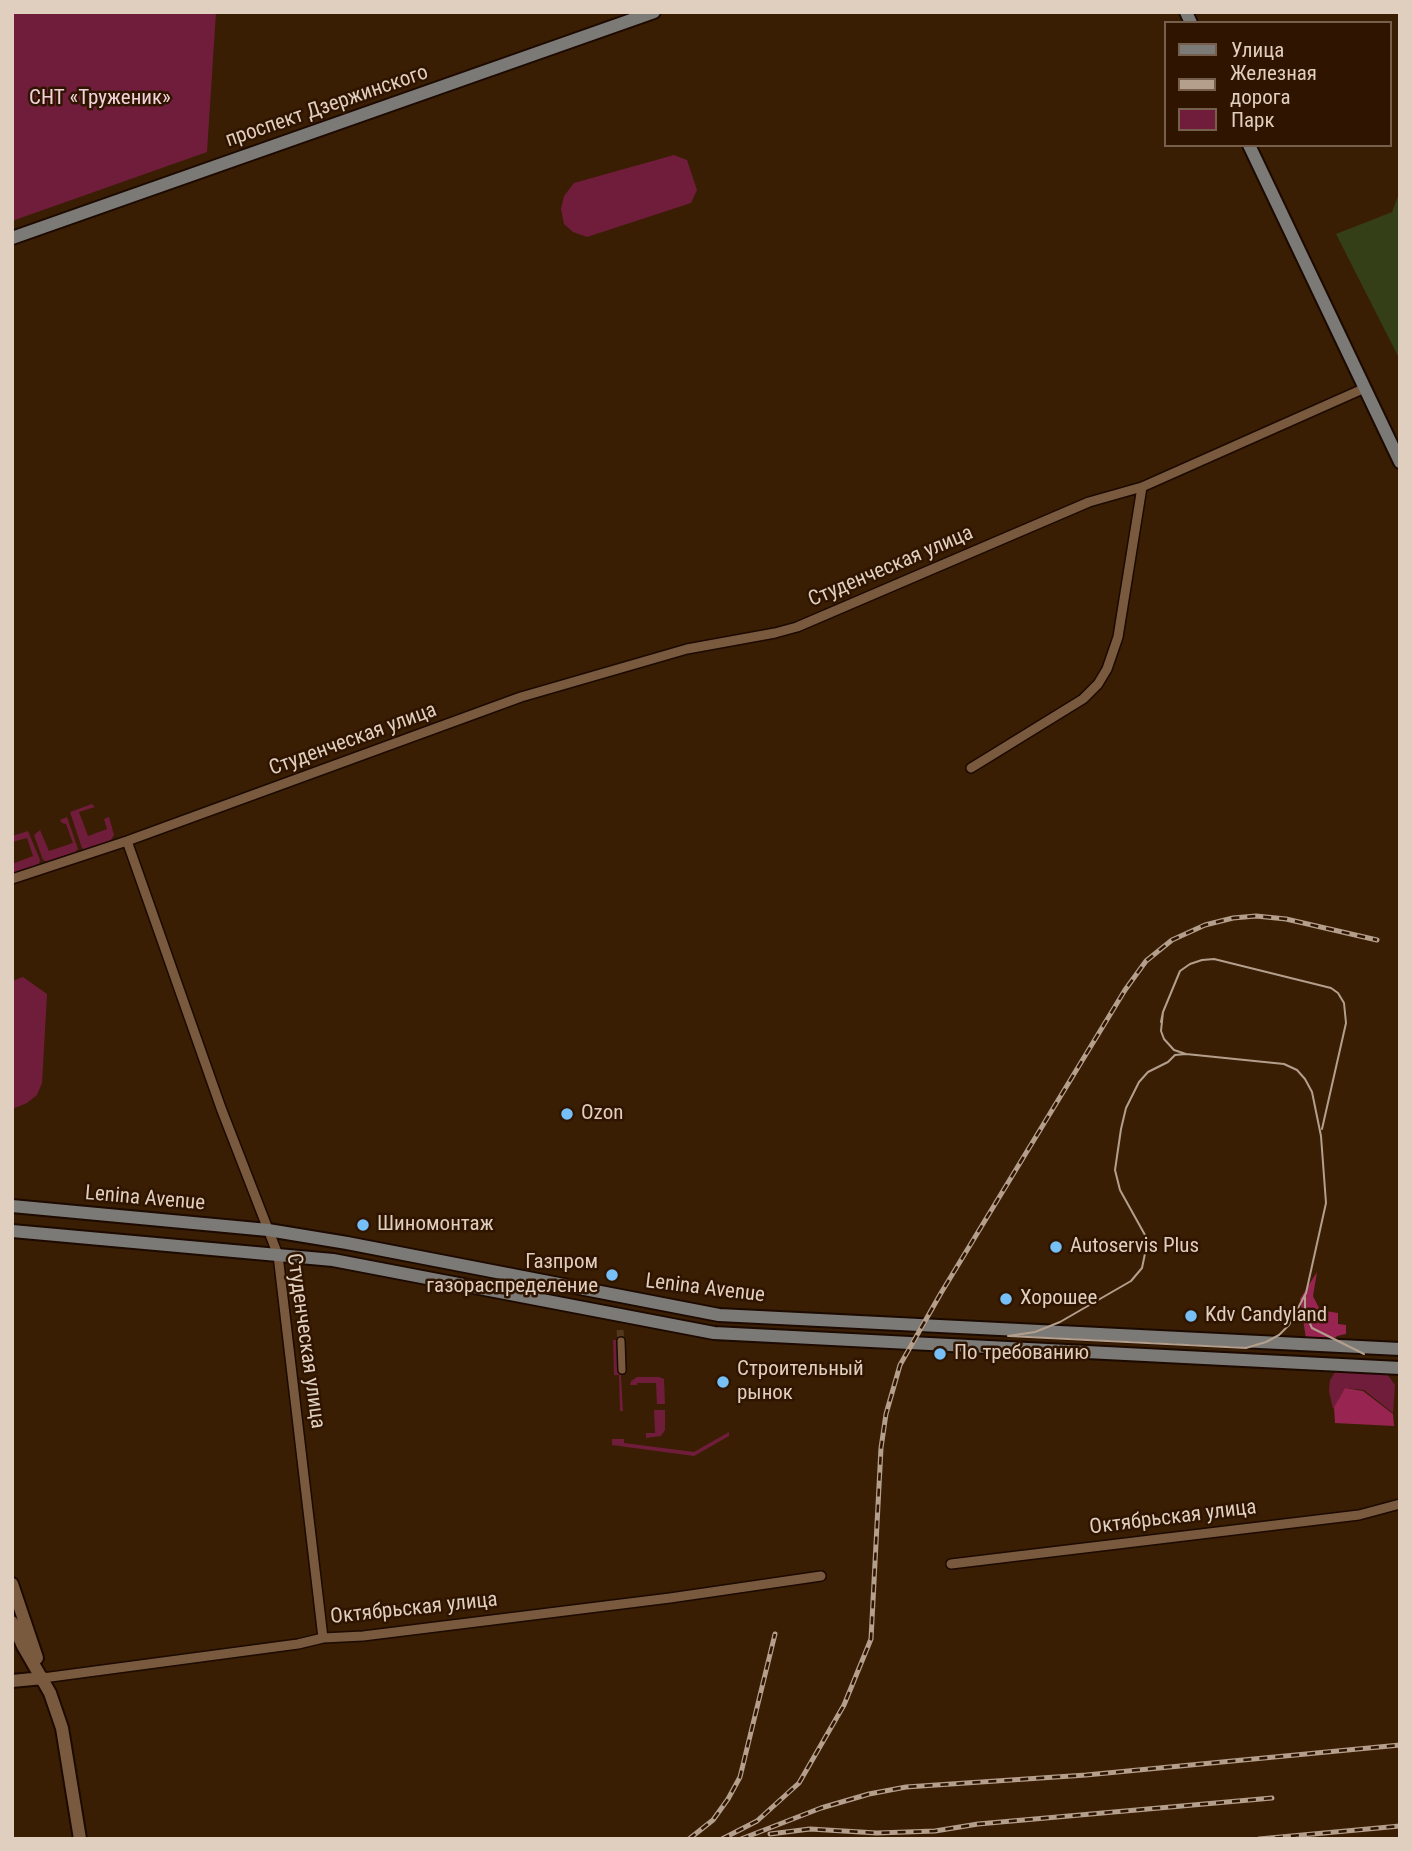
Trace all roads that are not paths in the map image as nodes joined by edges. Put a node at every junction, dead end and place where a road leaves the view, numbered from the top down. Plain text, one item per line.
1 (654, 12) edge
2 (1250, 147) edge
3 (12, 238) edge
4 (1365, 388) junction
5 (1400, 462) edge
6 (1142, 487) junction
7 (971, 768) dead end
8 (127, 841) junction
9 (12, 879) edge
10 (12, 1206) edge
11 (268, 1230) junction
12 (12, 1231) edge
13 (278, 1255) junction
14 (621, 1341) tunnel mouth
15 (1400, 1349) edge
16 (1400, 1368) edge
17 (622, 1370) dead end
18 (1400, 1504) edge
19 (951, 1564) dead end
20 (821, 1577) dead end
21 (12, 1584) edge
22 (12, 1622) edge
23 (323, 1638) junction
24 (43, 1678) junction
25 (12, 1681) edge
26 (80, 1839) edge

1 - 3 main road, проспект Дзержинского
2 - 4 main road
4 - 5 main road
4 - 6 street, Студенческая улица
6 - 7 street
6 - 8 street, Студенческая улица
8 - 9 street
8 - 11 street, Студенческая улица
10 - 11 main road, Lenina Avenue
11 - 13 street, Студенческая улица
11 - 15 main road, Lenina Avenue
12 - 13 main road, Lenina Avenue
13 - 16 main road, Lenina Avenue
13 - 23 street, Студенческая улица
14 - 17 street
18 - 19 street, Октябрьская улица
20 - 23 street, Октябрьская улица
21 - 24 street
22 - 24 street
23 - 24 street, Октябрьская улица
24 - 25 street, Октябрьская улица
24 - 26 street

